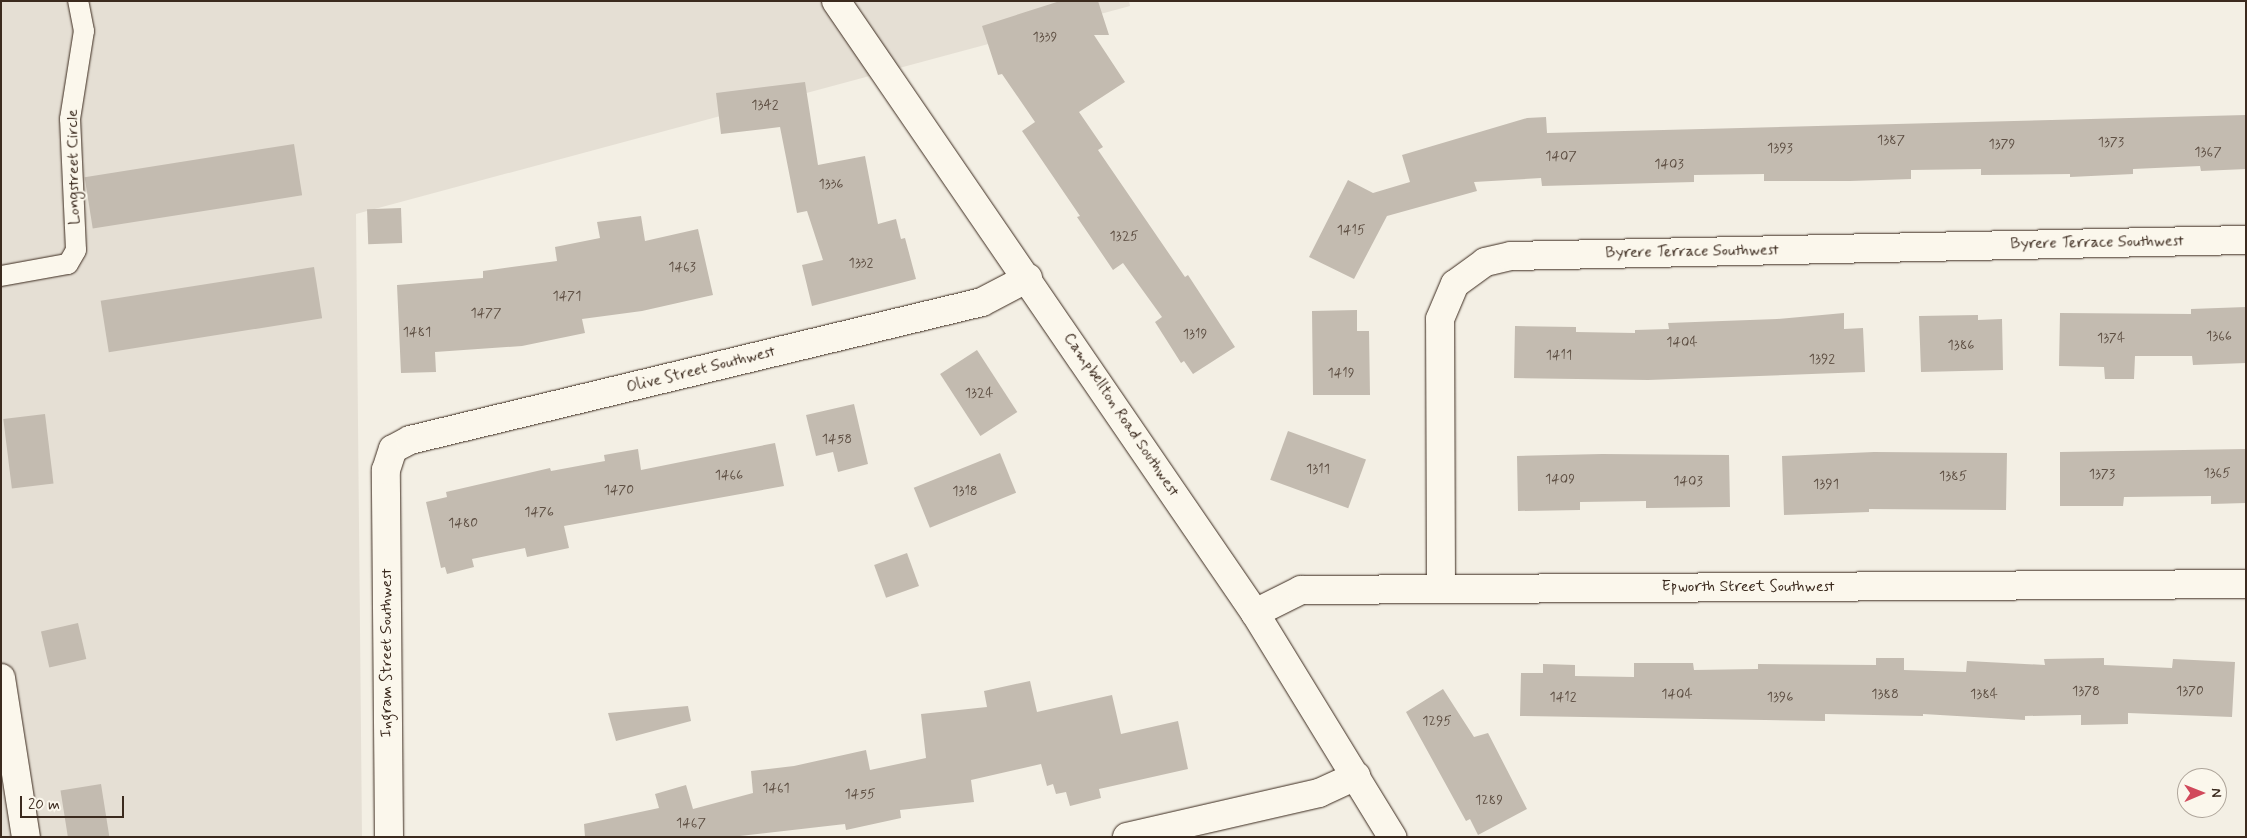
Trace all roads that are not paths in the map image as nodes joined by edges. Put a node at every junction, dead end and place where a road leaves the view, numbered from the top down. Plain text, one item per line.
1 (78, 1) edge
2 (836, 1) edge
3 (2246, 240) edge
4 (1, 276) edge
5 (1028, 278) junction
6 (386, 470) joint
7 (2246, 584) edge
8 (1441, 589) junction
9 (1255, 613) junction
10 (1, 678) edge
11 (1356, 776) junction
12 (26, 837) edge
13 (388, 837) edge
14 (1127, 837) edge
15 (1392, 837) edge

1 - 4 lane, Longstreet Circle
2 - 5 street, Campbellton Road Southwest
3 - 8 street, Byrere Terrace Southwest
5 - 6 street, Olive Street Southwest
5 - 9 street, Campbellton Road Southwest
6 - 13 street, Ingram Street Southwest
7 - 8 street, Epworth Street Southwest
8 - 9 street, Epworth Street Southwest
9 - 11 street, Campbellton Road Southwest
10 - 12 street
11 - 14 street
11 - 15 street, Campbellton Road Southwest

